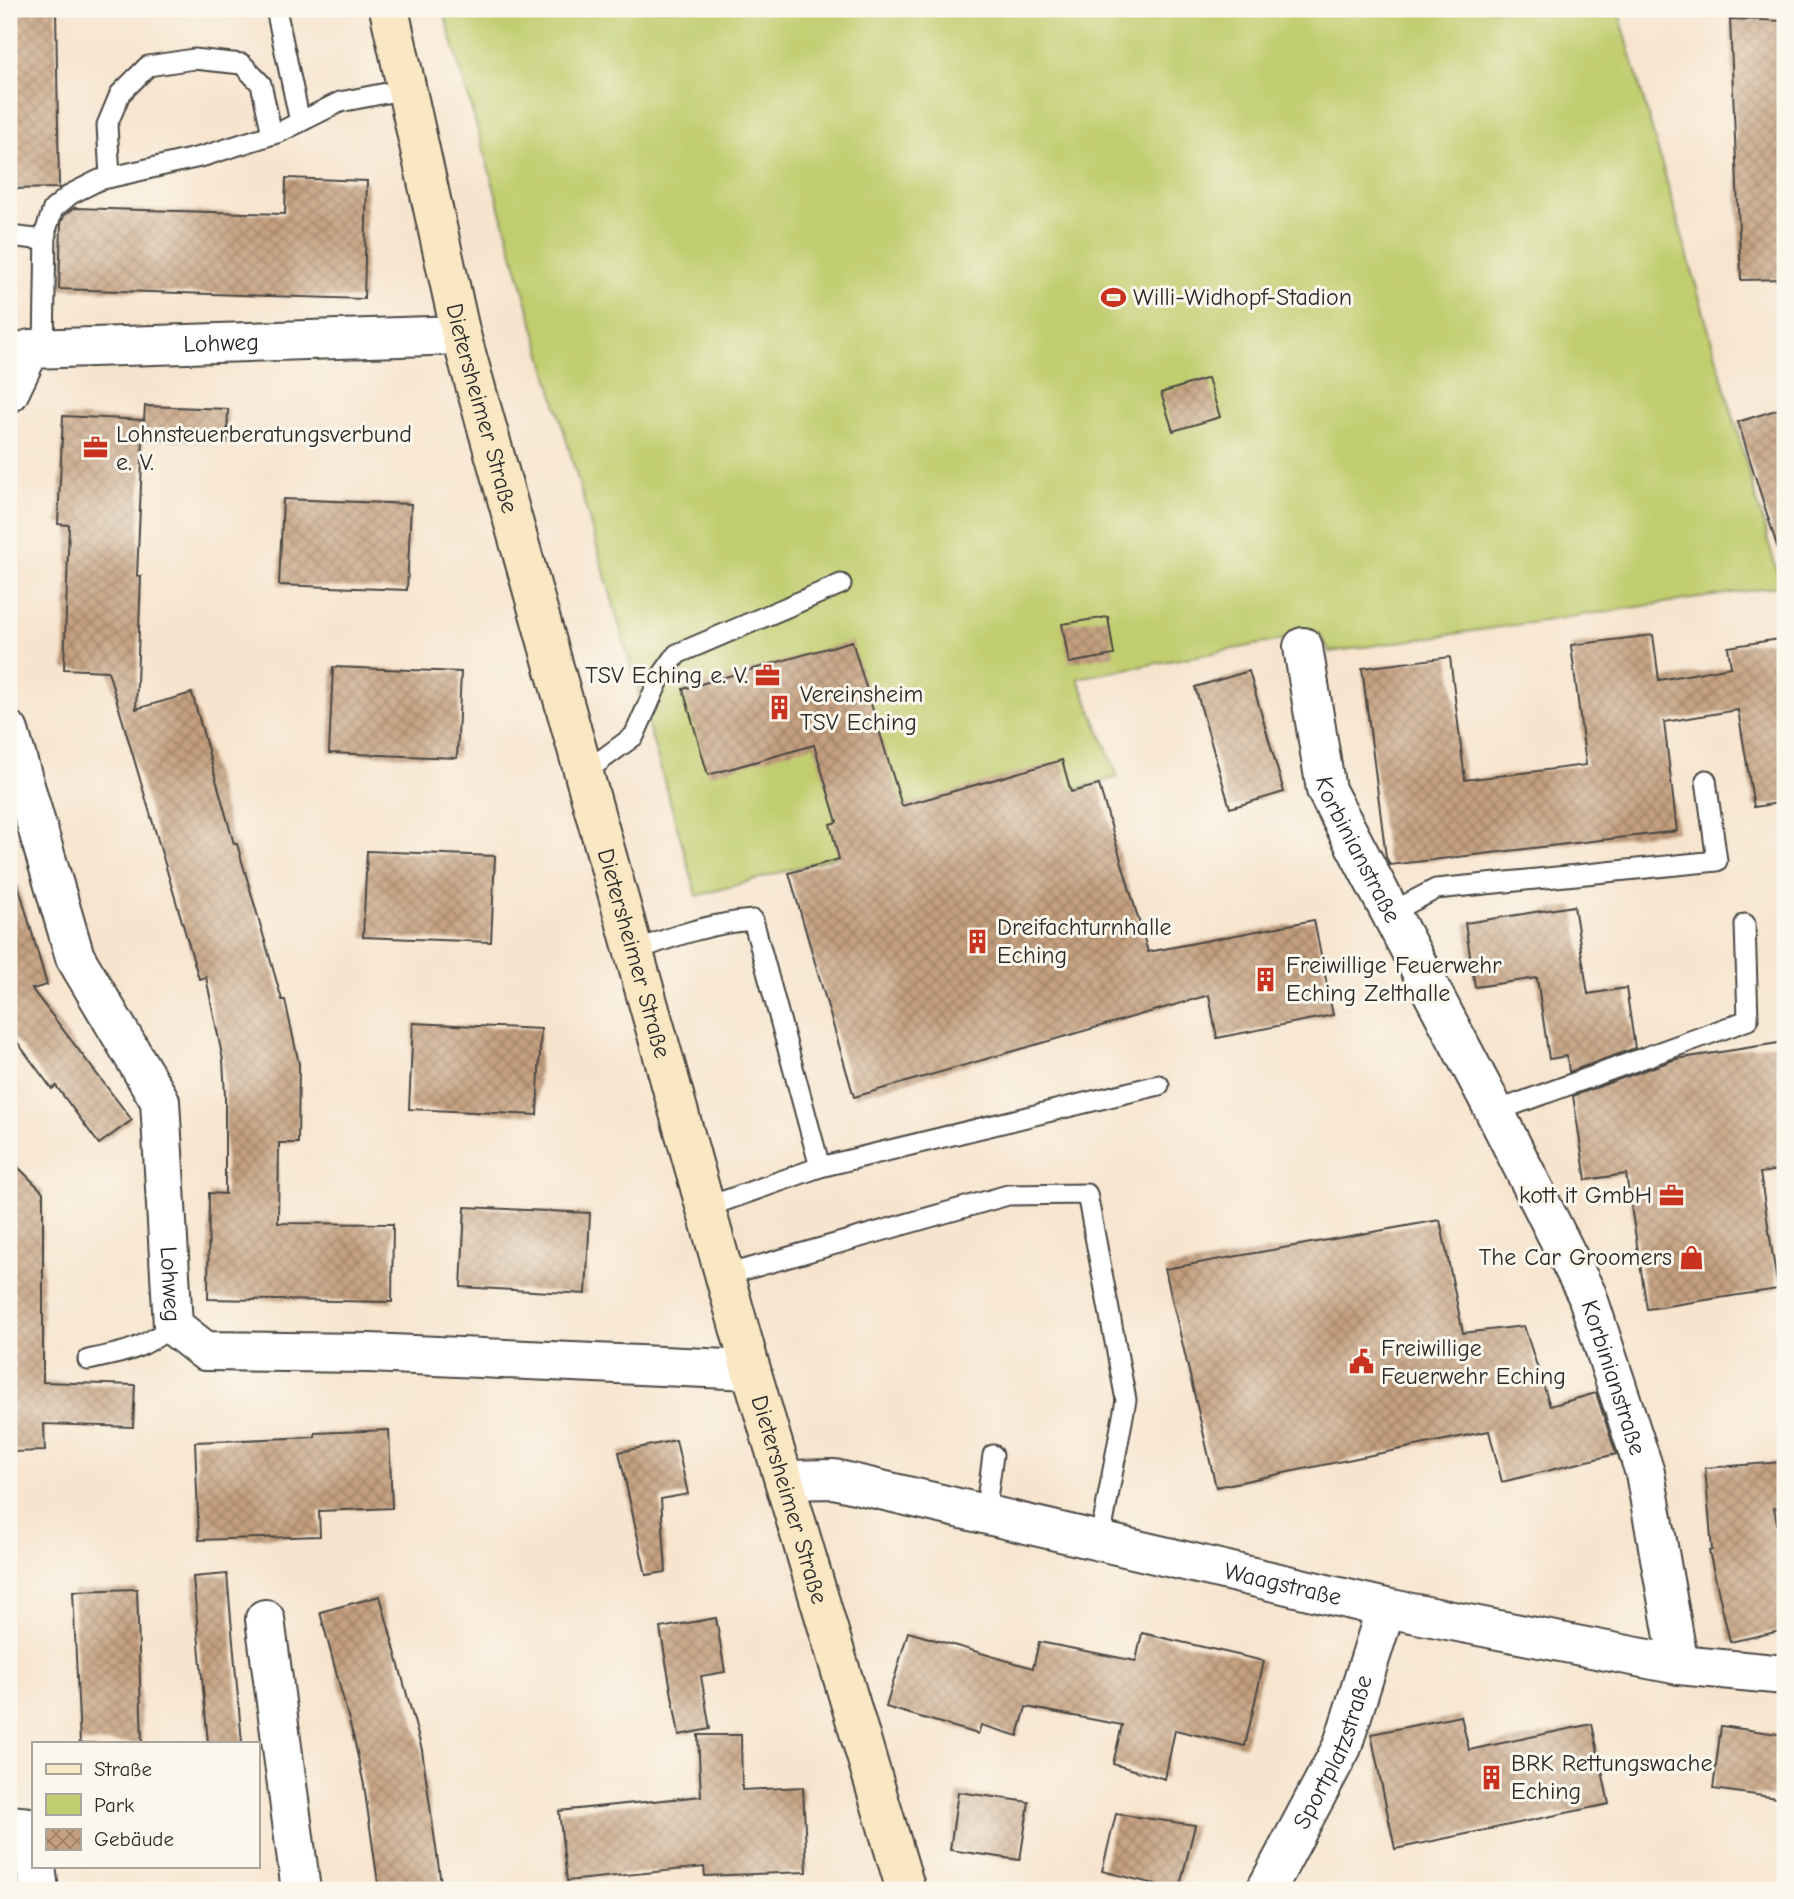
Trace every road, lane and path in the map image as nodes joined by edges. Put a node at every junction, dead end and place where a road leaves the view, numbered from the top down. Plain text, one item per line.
1 (276, 9) edge
2 (389, 9) edge
3 (407, 89) junction
4 (300, 122) junction
5 (272, 135) junction
6 (110, 177) junction
7 (9, 236) edge
8 (45, 240) junction
9 (461, 335) junction
10 (44, 349) junction
11 (9, 393) edge
12 (841, 584) dead end
13 (1303, 647) dead end
14 (9, 731) edge
15 (585, 772) junction
16 (1706, 780) dead end
17 (1390, 913) junction
18 (1745, 924) dead end
19 (634, 951) junction
20 (1159, 1085) dead end
21 (1494, 1111) junction
22 (820, 1167) junction
23 (707, 1207) junction
24 (726, 1275) junction
25 (173, 1326) junction
26 (88, 1360) dead end
27 (751, 1370) junction
28 (993, 1455) dead end
29 (784, 1480) junction
30 (985, 1514) junction
31 (1100, 1540) junction
32 (1386, 1608) junction
33 (265, 1619) dead end
34 (1679, 1665) junction
35 (1785, 1675) edge
36 (9, 1825) edge
37 (32, 1841) edge
38 (36, 1868) edge
39 (39, 1890) edge
40 (301, 1890) edge
41 (906, 1890) edge
42 (1266, 1890) edge

1 - 4 lane
2 - 3 street, Dietersheimer Straße
3 - 4 lane
3 - 9 street, Dietersheimer Straße
4 - 5 lane
5 - 6 lane
5 - 6 lane
6 - 8 lane
7 - 8 lane
8 - 10 lane
9 - 10 street, Lohweg
9 - 15 street, Dietersheimer Straße
10 - 11 street
12 - 15 lane
13 - 17 street, Korbinianstraße
14 - 25 street, Lohweg
15 - 19 street, Dietersheimer Straße
16 - 17 lane
17 - 21 street, Korbinianstraße
18 - 21 lane
19 - 22 lane
19 - 23 street, Dietersheimer Straße
20 - 22 lane
21 - 34 street, Korbinianstraße
22 - 23 lane
23 - 24 street, Dietersheimer Straße
24 - 27 street, Dietersheimer Straße
24 - 31 lane
25 - 26 lane
25 - 27 street, Lohweg
27 - 29 street, Dietersheimer Straße
28 - 30 lane
29 - 30 street, Waagstraße
29 - 41 street, Dietersheimer Straße
30 - 31 street, Waagstraße
31 - 32 street, Waagstraße
32 - 34 street, Waagstraße
32 - 42 street, Sportplatzstraße
33 - 40 street
34 - 35 street, Waagstraße
36 - 37 street
38 - 39 street

